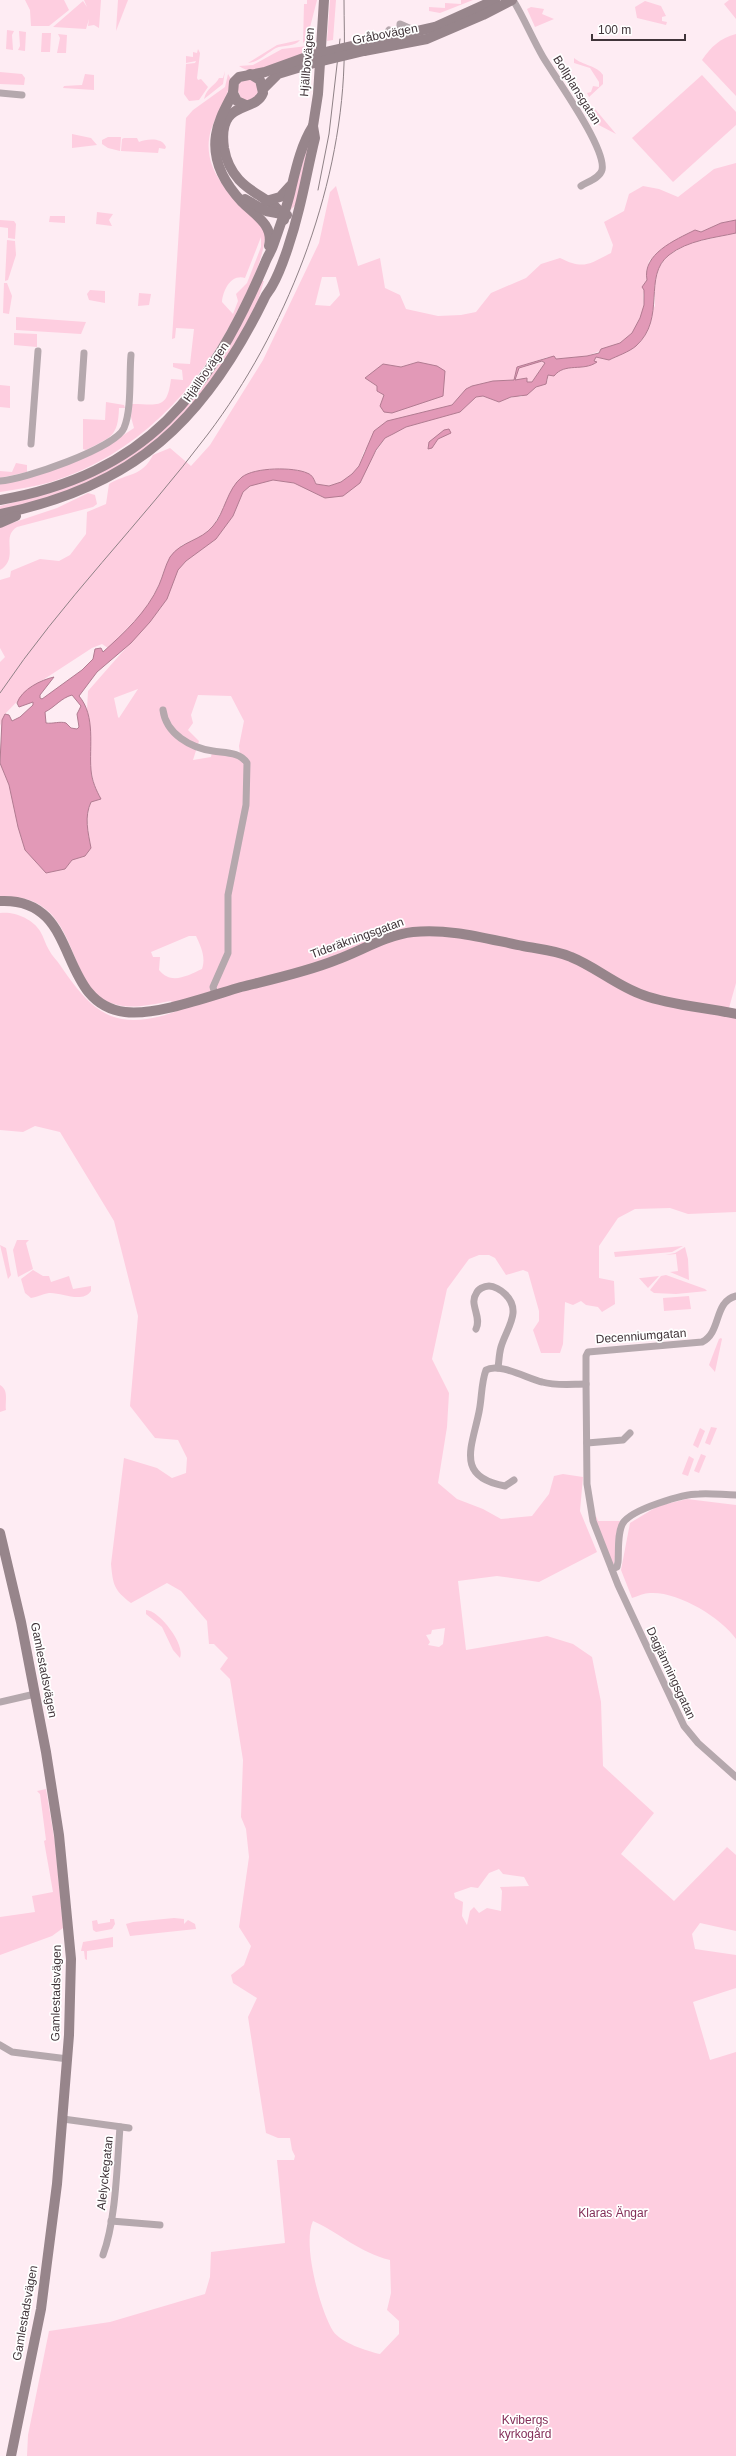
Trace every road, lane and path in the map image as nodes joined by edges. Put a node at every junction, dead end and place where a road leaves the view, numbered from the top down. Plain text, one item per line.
1 (324, 0) edge
2 (495, 0) edge
3 (513, 0) edge
4 (416, 31) junction
5 (396, 37) junction
6 (367, 47) junction
7 (313, 59) junction
8 (250, 74) junction
9 (263, 89) junction
10 (0, 93) edge
11 (233, 93) junction
12 (22, 95) dead end
13 (246, 105) junction
14 (313, 126) junction
15 (292, 182) junction
16 (581, 186) dead end
17 (238, 195) junction
18 (266, 201) junction
19 (299, 210) junction
20 (283, 216) junction
21 (265, 262) junction
22 (265, 297) junction
23 (38, 351) dead end
24 (84, 353) dead end
25 (131, 355) dead end
26 (81, 398) dead end
27 (31, 444) dead end
28 (0, 481) edge
29 (64, 497) junction
30 (0, 500) edge
31 (0, 514) edge
32 (0, 523) edge
33 (164, 710) dead end
34 (0, 901) edge
35 (0, 907) edge
36 (61, 942) junction
37 (215, 995) junction
38 (736, 1014) edge
39 (736, 1296) edge
40 (476, 1329) dead end
41 (498, 1368) junction
42 (586, 1384) junction
43 (630, 1433) dead end
44 (586, 1443) junction
45 (514, 1480) dead end
46 (736, 1495) edge
47 (0, 1533) edge
48 (612, 1569) junction
49 (618, 1585) joint
50 (35, 1694) junction
51 (0, 1702) edge
52 (736, 1777) edge
53 (0, 2044) edge
54 (68, 2059) junction
55 (63, 2119) junction
56 (120, 2127) junction
57 (128, 2128) dead end
58 (111, 2221) junction
59 (160, 2225) dead end
60 (103, 2255) dead end
61 (11, 2456) edge

1 - 14 street, Hjällbovägen
2 - 4 street, Gråbovägen
3 - 5 street, Gråbovägen
3 - 16 street, Bollplansgatan
4 - 5 street, Gråbovägen
4 - 5 street
5 - 6 street, Gråbovägen
5 - 6 street, Gråbovägen
6 - 7 street, Gråbovägen, bridge
7 - 8 street, Gråbovägen
7 - 9 street, Gråbovägen
8 - 9 street
8 - 11 street, Gråbovägen
9 - 13 street, Gråbovägen
10 - 12 street
11 - 13 street
11 - 17 street, Gråbovägen
13 - 18 street, Gråbovägen
14 - 15 street, Hjällbovägen
14 - 19 street, Hjällbovägen
15 - 18 street, Hjällbovägen
15 - 20 street, Hjällbovägen
17 - 20 street
17 - 21 street, Gråbovägen
18 - 20 street, Gråbovägen
19 - 20 street
19 - 22 street, Hjällbovägen
20 - 21 street, Hjällbovägen
20 - 22 street
21 - 30 street, Hjällbovägen
22 - 29 street, Hjällbovägen
23 - 27 street
24 - 26 street
25 - 28 street
29 - 31 street, Hjällbovägen
29 - 32 street
33 - 37 street
34 - 36 street, Tideräkningsgatan
35 - 36 street, Tideräkningsgatan
36 - 37 street, Tideräkningsgatan
37 - 38 street, Tideräkningsgatan
39 - 42 street, Decenniumgatan
40 - 41 street
41 - 42 street
41 - 45 street
42 - 44 street, Decenniumgatan
43 - 44 street
44 - 48 street, Decenniumgatan
46 - 48 street
47 - 50 street, Gamlestadsvägen
48 - 49 street, Decenniumgatan
49 - 52 street, Dagjämningsgatan
50 - 51 street
50 - 54 street, Gamlestadsvägen
53 - 54 street
54 - 55 street, Gamlestadsvägen
55 - 56 street, Alelyckegatan
55 - 61 street, Gamlestadsvägen
56 - 57 street, Alelyckegatan
56 - 58 street, Alelyckegatan
58 - 59 street, Alelyckegatan
58 - 60 street, Alelyckegatan

